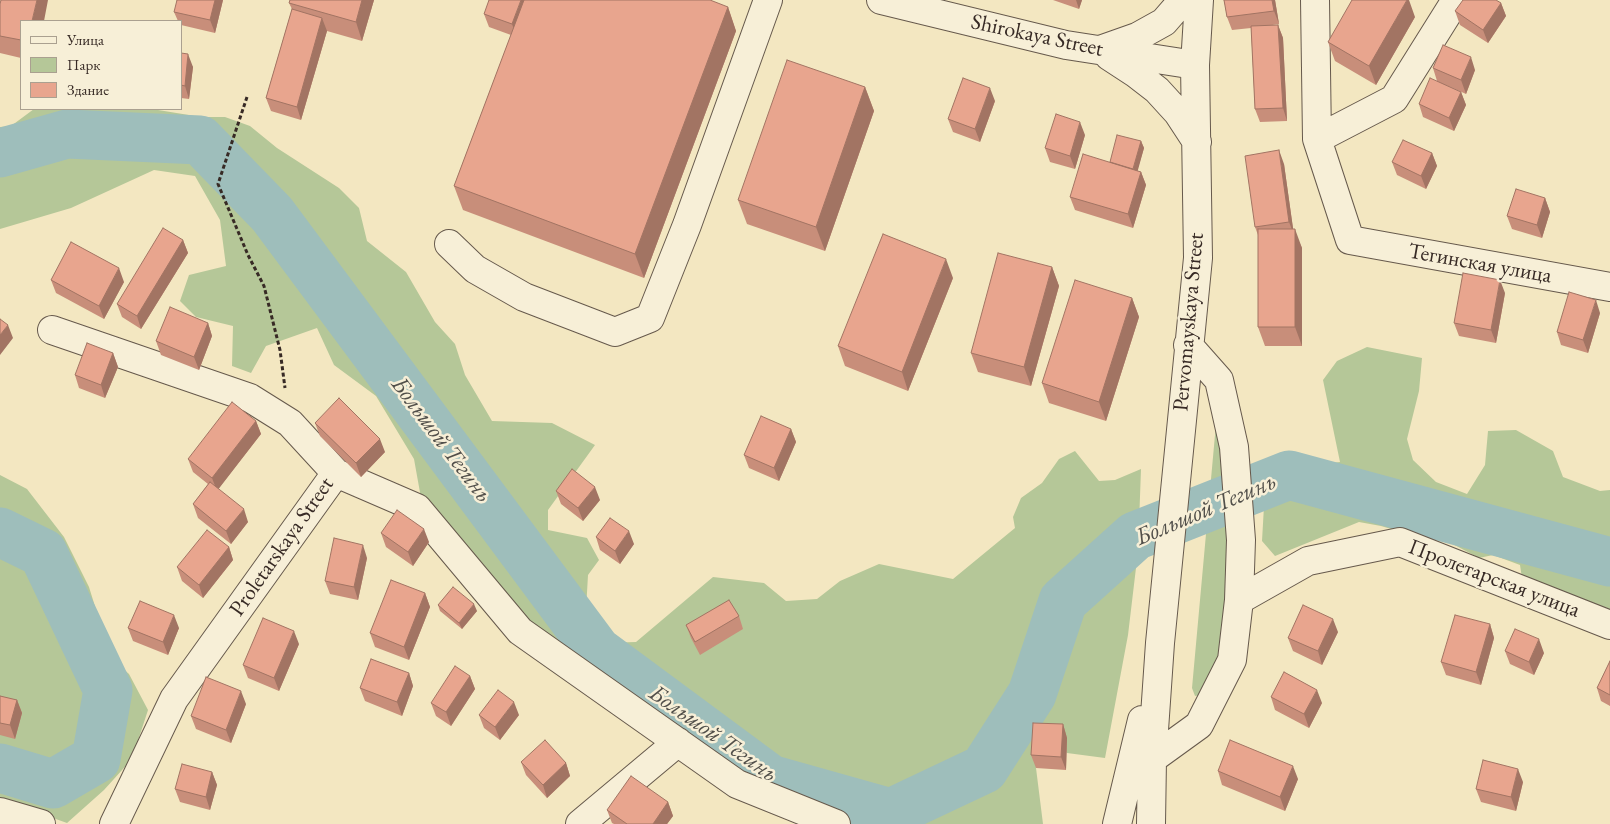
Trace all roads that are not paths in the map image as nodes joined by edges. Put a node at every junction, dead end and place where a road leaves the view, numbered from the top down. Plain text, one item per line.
1 (768, 0) edge
2 (881, 0) edge
3 (1183, 0) edge
4 (1199, 0) edge
5 (1315, 0) edge
6 (1456, 0) edge
7 (1099, 50) junction
8 (1195, 64) junction
9 (1317, 139) junction
10 (1197, 142) junction
11 (449, 244) dead end
12 (1610, 287) edge
13 (52, 330) dead end
14 (1188, 345) junction
15 (336, 473) junction
16 (1239, 600) junction
17 (1610, 624) edge
18 (1160, 643) junction
19 (678, 742) junction
20 (1152, 759) junction
21 (0, 812) edge
22 (41, 824) edge
23 (114, 824) edge
24 (580, 824) edge
25 (836, 824) edge
26 (1117, 824) edge
27 (1140, 824) edge
28 (1152, 824) edge

1 - 11 street
2 - 7 street, Shirokaya Street
3 - 7 street
4 - 8 street, Pervomayskaya Street
5 - 9 street
6 - 9 street
7 - 8 street, Shirokaya Street
7 - 10 street
8 - 10 street, Pervomayskaya Street
9 - 12 street, Тегинская улица
10 - 14 street, Pervomayskaya Street
13 - 15 street, Proletarskaya Street
14 - 16 street
14 - 18 street, Pervomayskaya Street
15 - 19 street
15 - 23 street, Proletarskaya Street
16 - 17 street, Пролетарская улица
16 - 20 street
18 - 20 street, Pervomayskaya Street
18 - 26 street, Pervomayskaya Street
19 - 24 street
19 - 25 street
20 - 27 street
20 - 28 street, Pervomayskaya Street
21 - 22 street

